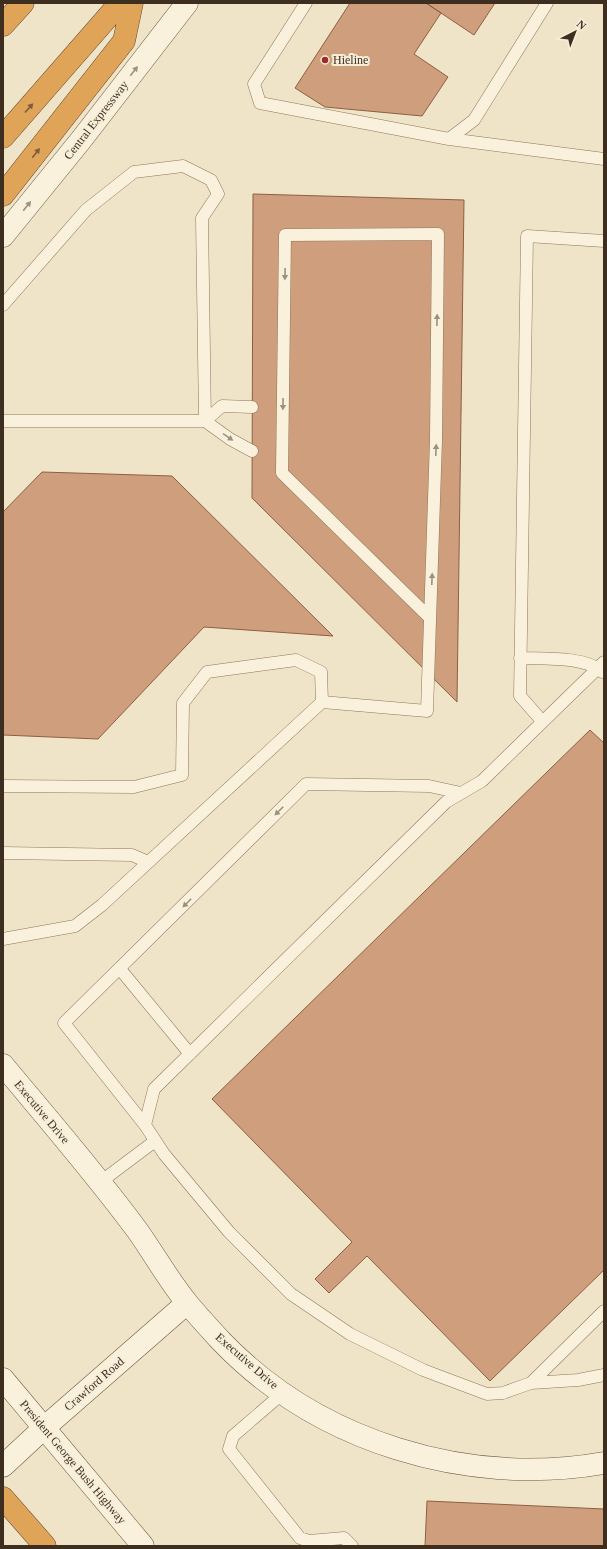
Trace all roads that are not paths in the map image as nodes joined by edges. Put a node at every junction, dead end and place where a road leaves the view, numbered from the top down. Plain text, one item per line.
1 (23, 3) edge
2 (120, 3) edge
3 (132, 3) edge
4 (187, 3) edge
5 (306, 3) edge
6 (547, 3) edge
7 (3, 25) edge
8 (3, 137) edge
9 (449, 139) junction
10 (604, 159) edge
11 (3, 195) edge
12 (3, 236) edge
13 (604, 241) edge
14 (3, 305) edge
15 (252, 407) dead end
16 (3, 421) edge
17 (205, 421) junction
18 (252, 451) dead end
19 (430, 618) junction
20 (520, 658) junction
21 (602, 668) edge
22 (322, 702) junction
23 (542, 721) junction
24 (3, 786) edge
25 (461, 793) junction
26 (3, 853) edge
27 (148, 862) junction
28 (3, 939) edge
29 (120, 969) junction
30 (190, 1054) junction
31 (3, 1065) edge
32 (145, 1125) junction
33 (155, 1141) junction
34 (100, 1183) junction
35 (187, 1303) junction
36 (604, 1310) edge
37 (604, 1375) edge
38 (3, 1379) edge
39 (531, 1383) junction
40 (283, 1393) junction
41 (45, 1428) junction
42 (604, 1463) edge
43 (3, 1466) edge
44 (3, 1498) edge
45 (3, 1507) edge
46 (44, 1546) edge
47 (143, 1546) edge
48 (352, 1546) edge

1 - 7 highway
8 -> 2 highway
11 -> 3 highway
12 -> 4 street, Central Expressway
5 - 9 lane
6 - 9 lane
9 - 10 lane
13 - 20 lane
14 - 17 lane
15 - 17 lane
16 - 17 lane
17 -> 18 lane
19 -> 19 lane
19 - 22 lane
20 - 21 lane
20 - 23 lane
21 - 23 lane
22 - 24 lane
22 - 27 lane
23 - 25 lane
25 -> 29 lane
25 - 30 lane
26 - 27 lane
27 - 28 lane
29 - 30 lane
29 - 32 lane
30 - 32 lane
31 - 34 street, Executive Drive
32 - 33 lane
33 - 34 lane
33 - 39 lane
34 - 35 street, Executive Drive
35 - 40 street, Executive Drive
35 - 41 street, Crawford Road
36 - 39 lane
37 - 39 lane
38 - 41 street, President George Bush Highway
40 - 42 street, Executive Drive
40 - 48 lane
41 - 43 street, Crawford Road
41 - 47 street, President George Bush Highway
44 - 46 highway
45 - 46 highway

